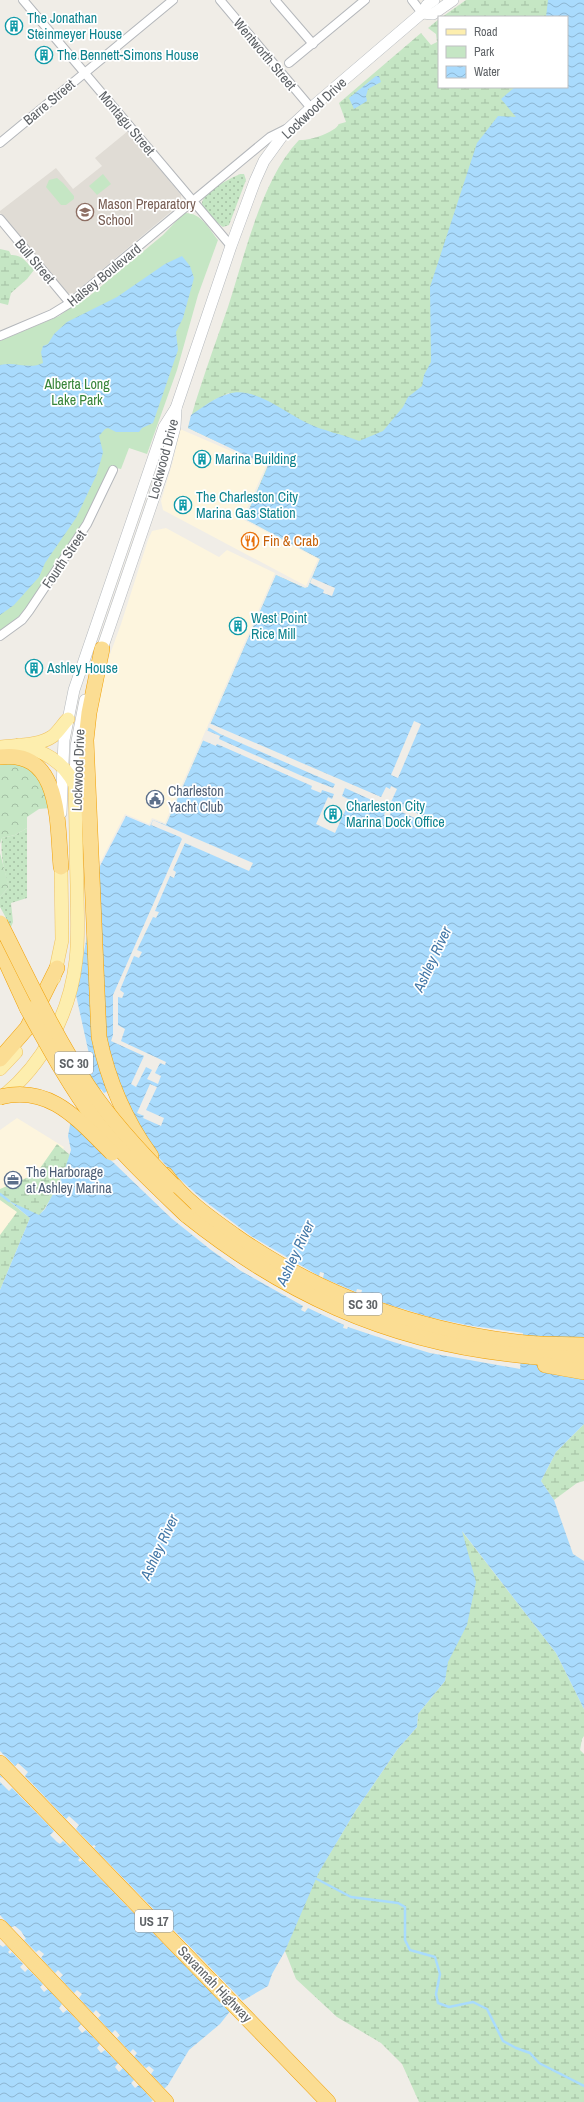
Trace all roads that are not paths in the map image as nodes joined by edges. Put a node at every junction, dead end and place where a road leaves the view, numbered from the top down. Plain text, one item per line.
1 (23, 0) edge
2 (173, 0) edge
3 (220, 0) edge
4 (275, 0) edge
5 (364, 0) edge
6 (412, 0) edge
7 (434, 0) edge
8 (453, 0) edge
9 (422, 13) junction
10 (313, 44) junction
11 (289, 63) dead end
12 (84, 72) junction
13 (311, 108) junction
14 (293, 124) junction
15 (0, 143) edge
16 (192, 201) junction
17 (0, 219) edge
18 (231, 246) junction
19 (70, 303) junction
20 (0, 336) edge
21 (176, 408) junction
22 (113, 470) dead end
23 (0, 636) edge
24 (102, 649) junction
25 (68, 718) junction
26 (20, 745) junction
27 (0, 747) edge
28 (0, 757) edge
29 (62, 764) junction
30 (75, 784) junction
31 (59, 826) junction
32 (83, 826) junction
33 (61, 867) joint
34 (0, 923) edge
35 (0, 949) edge
36 (0, 968) edge
37 (57, 968) junction
38 (27, 1008) junction
39 (0, 1059) edge
40 (0, 1069) edge
41 (0, 1098) edge
42 (173, 1185) junction
43 (186, 1216) junction
44 (584, 1345) edge
45 (476, 1350) junction
46 (584, 1358) edge
47 (584, 1372) edge
48 (0, 1763) edge
49 (0, 1927) edge
50 (166, 2102) edge
51 (328, 2102) edge

1 - 12 street, Montagu Street
2 - 12 street, Barre Street
3 - 13 street, Wentworth Street
4 - 10 street
5 - 10 street
6 - 9 street
7 - 9 main road, Lockwood Drive
8 - 9 main road, Lockwood Drive
9 - 13 main road, Lockwood Drive
10 - 11 street
12 - 15 street, Barre Street
12 - 16 street, Montagu Street
13 - 14 main road, Lockwood Drive
14 - 16 street, Halsey Boulevard
14 - 18 main road, Lockwood Drive
16 - 18 street, Montagu Street
16 - 19 street, Halsey Boulevard
17 - 19 street, Bull Street
18 - 21 main road, Lockwood Drive
19 - 20 street, Halsey Boulevard
21 - 24 main road, Lockwood Drive
21 - 25 main road, Lockwood Drive
22 - 23 street, Fourth Street
24 - 30 main road, Lockwood Drive
24 - 32 highway
25 - 26 main road
25 - 29 main road, Lockwood Drive
26 - 27 main road
26 - 29 main road
28 - 31 highway
29 - 30 main road
29 - 31 main road, Lockwood Drive
30 - 32 main road, Lockwood Drive
31 - 33 highway
32 - 41 main road, Lockwood Drive / SC 30, bridge
32 - 42 highway, bridge
33 - 37 main road
34 - 42 highway, SC 30, bridge
35 - 38 highway, SC 30
36 - 38 highway
37 - 39 highway, bridge
37 - 40 main road, bridge
38 - 43 highway, SC 30, bridge
41 - 43 highway, SC 30, bridge
42 - 44 highway, SC 30
43 - 45 highway, SC 30
45 - 46 highway, SC 30
45 - 47 highway
48 - 51 highway, Savannah Highway / US 17
49 - 50 highway

